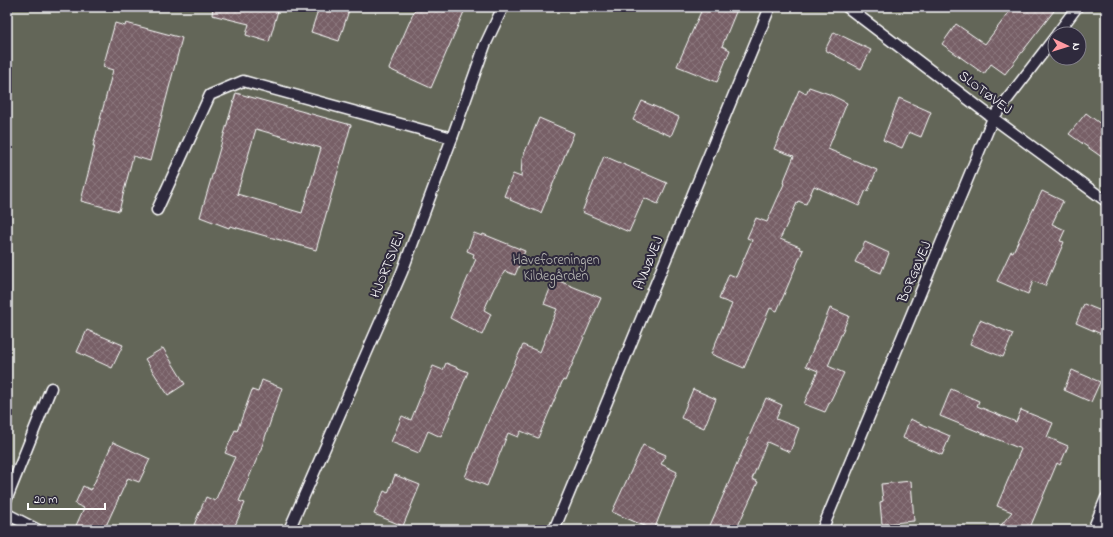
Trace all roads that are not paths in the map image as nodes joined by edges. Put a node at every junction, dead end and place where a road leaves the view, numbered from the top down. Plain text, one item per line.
1 (503, 7) edge
2 (770, 7) edge
3 (847, 7) edge
4 (1077, 7) edge
5 (1063, 26) edge
6 (1047, 48) edge
7 (994, 118) junction
8 (452, 138) junction
9 (1106, 201) edge
10 (157, 210) dead end
11 (51, 388) dead end
12 (7, 498) edge
13 (1106, 498) edge
14 (7, 514) edge
15 (38, 530) edge
16 (289, 530) edge
17 (554, 530) edge
18 (822, 530) edge
19 (1093, 530) edge

1 - 8 lane, HJORTSVEJ
2 - 17 lane, AVNØVEJ
3 - 7 lane, SLOTØVEJ
4 - 5 lane
6 - 7 lane, BORGØVEJ
7 - 9 lane, SLOTØVEJ
7 - 18 lane, BORGØVEJ
8 - 10 lane
8 - 16 lane, HJORTSVEJ
11 - 12 lane
13 - 19 lane
14 - 15 lane

